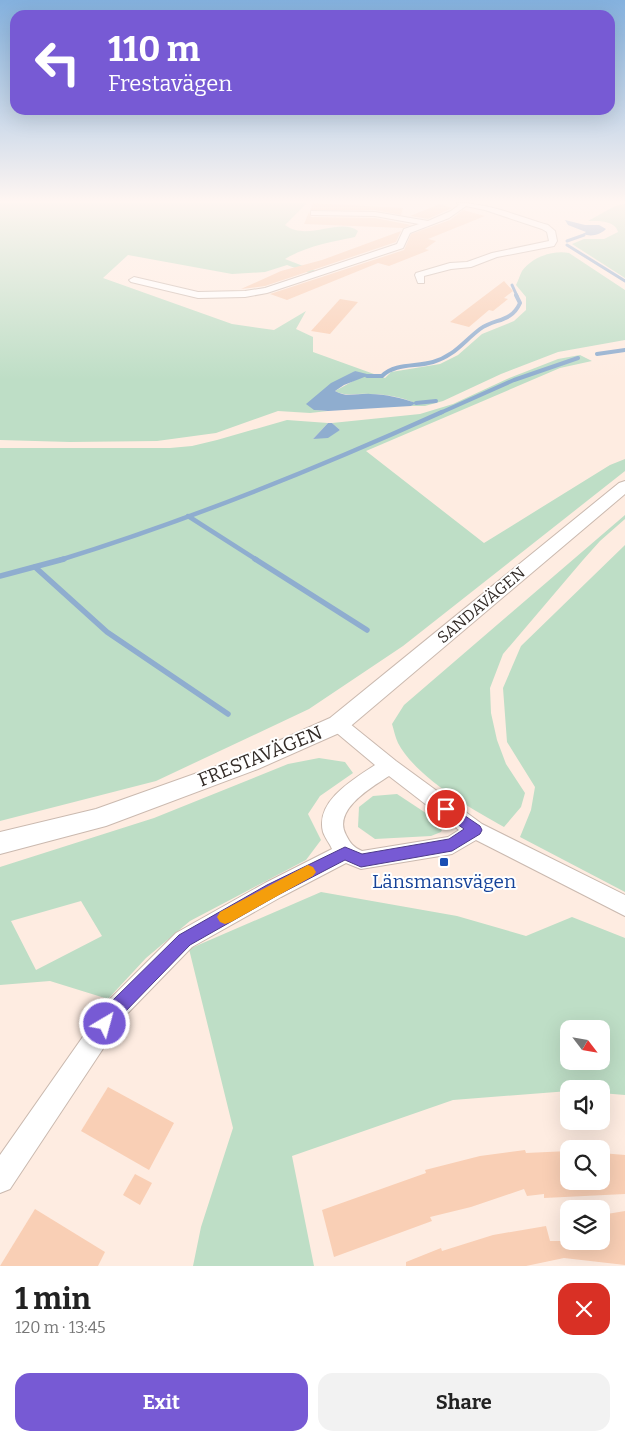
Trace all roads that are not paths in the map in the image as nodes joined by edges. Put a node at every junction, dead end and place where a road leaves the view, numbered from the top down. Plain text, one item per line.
1 (351, 262) edge
2 (476, 262) edge
3 (134, 280) dead end
4 (421, 281) dead end
5 (625, 486) edge
6 (338, 724) junction
7 (389, 766) junction
8 (475, 830) junction
9 (0, 843) edge
10 (345, 853) junction
11 (625, 906) edge
12 (0, 1179) edge

1 - 3 street
2 - 4 street
5 - 6 street, SANDAVÄGEN
6 - 7 street, FRESTAVÄGEN
6 - 9 street, FRESTAVÄGEN
7 - 8 street, FRESTAVÄGEN
7 - 10 street
8 - 10 street
8 - 11 street, FRESTAVÄGEN
10 - 12 street

